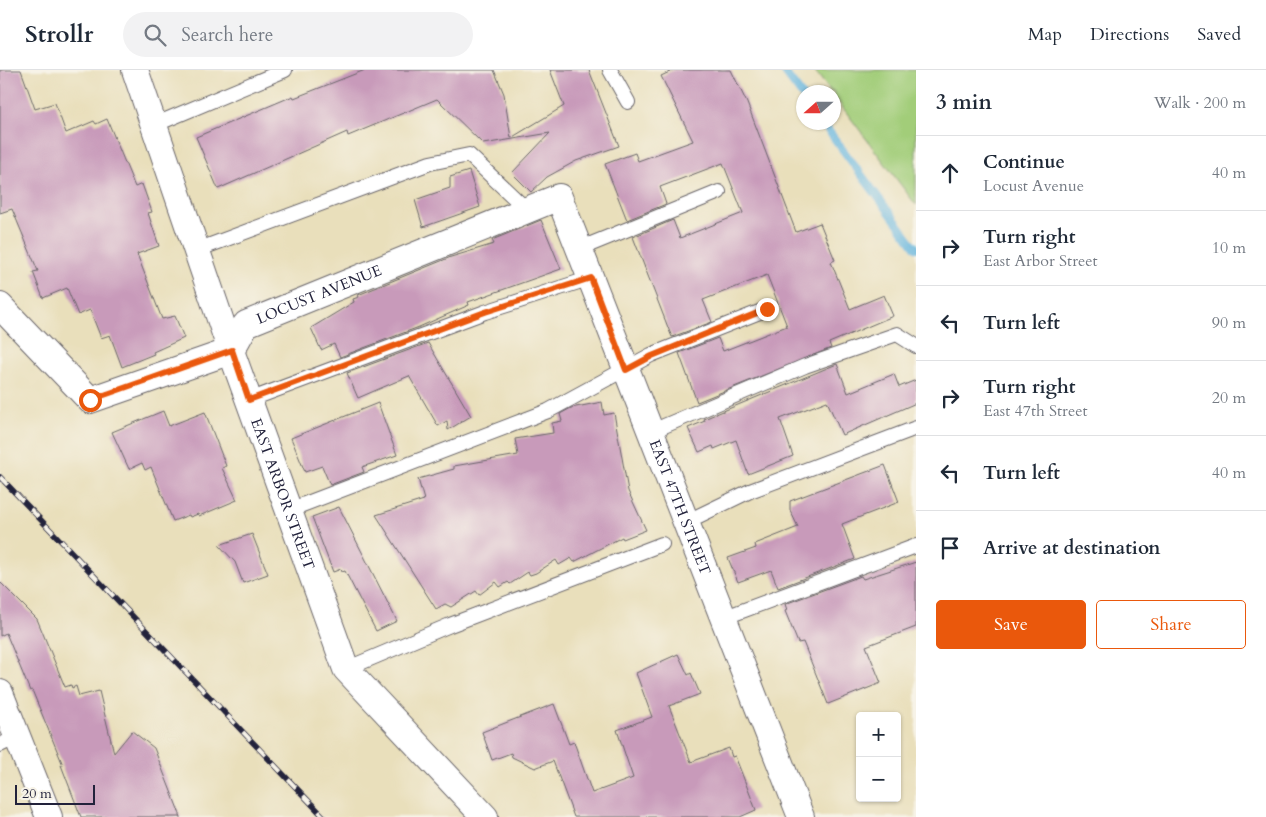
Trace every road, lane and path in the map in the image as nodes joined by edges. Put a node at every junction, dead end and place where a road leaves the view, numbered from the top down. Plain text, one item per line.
1 (135, 70) edge
2 (284, 70) edge
3 (610, 70) edge
4 (258, 75) edge
5 (628, 102) dead end
6 (154, 125) junction
7 (719, 192) dead end
8 (559, 197) joint
9 (526, 209) junction
10 (579, 249) junction
11 (197, 250) junction
12 (591, 278) junction
13 (0, 306) edge
14 (767, 309) dead end
15 (916, 346) edge
16 (232, 350) junction
17 (626, 370) junction
18 (249, 400) junction
19 (916, 428) edge
20 (650, 432) junction
21 (289, 510) junction
22 (686, 522) junction
23 (662, 544) dead end
24 (916, 546) edge
25 (723, 618) junction
26 (346, 669) junction
27 (0, 693) edge
28 (9, 741) edge
29 (49, 817) edge
30 (485, 817) edge
31 (801, 817) edge

1 - 6 street, EAST ARBOR STREET
2 - 4 lane
3 - 5 lane
4 - 6 lane
6 - 11 street, EAST ARBOR STREET
7 - 10 lane
8 - 9 street, LOCUST AVENUE
8 - 10 street, EAST 47TH STREET
9 - 11 lane
9 - 16 street, LOCUST AVENUE
10 - 12 street, EAST 47TH STREET
11 - 16 street, EAST ARBOR STREET
12 - 17 street, EAST 47TH STREET
12 - 18 lane
13 - 16 street
14 - 17 lane
15 - 20 lane
16 - 18 street, EAST ARBOR STREET
17 - 20 street, EAST 47TH STREET
17 - 21 lane
18 - 21 street, EAST ARBOR STREET
19 - 22 lane
20 - 22 street, EAST 47TH STREET
21 - 26 street, EAST ARBOR STREET
22 - 25 street, EAST 47TH STREET
23 - 26 lane
24 - 25 lane
25 - 31 street, EAST 47TH STREET
26 - 30 street, EAST ARBOR STREET
27 - 28 street
28 - 29 street

